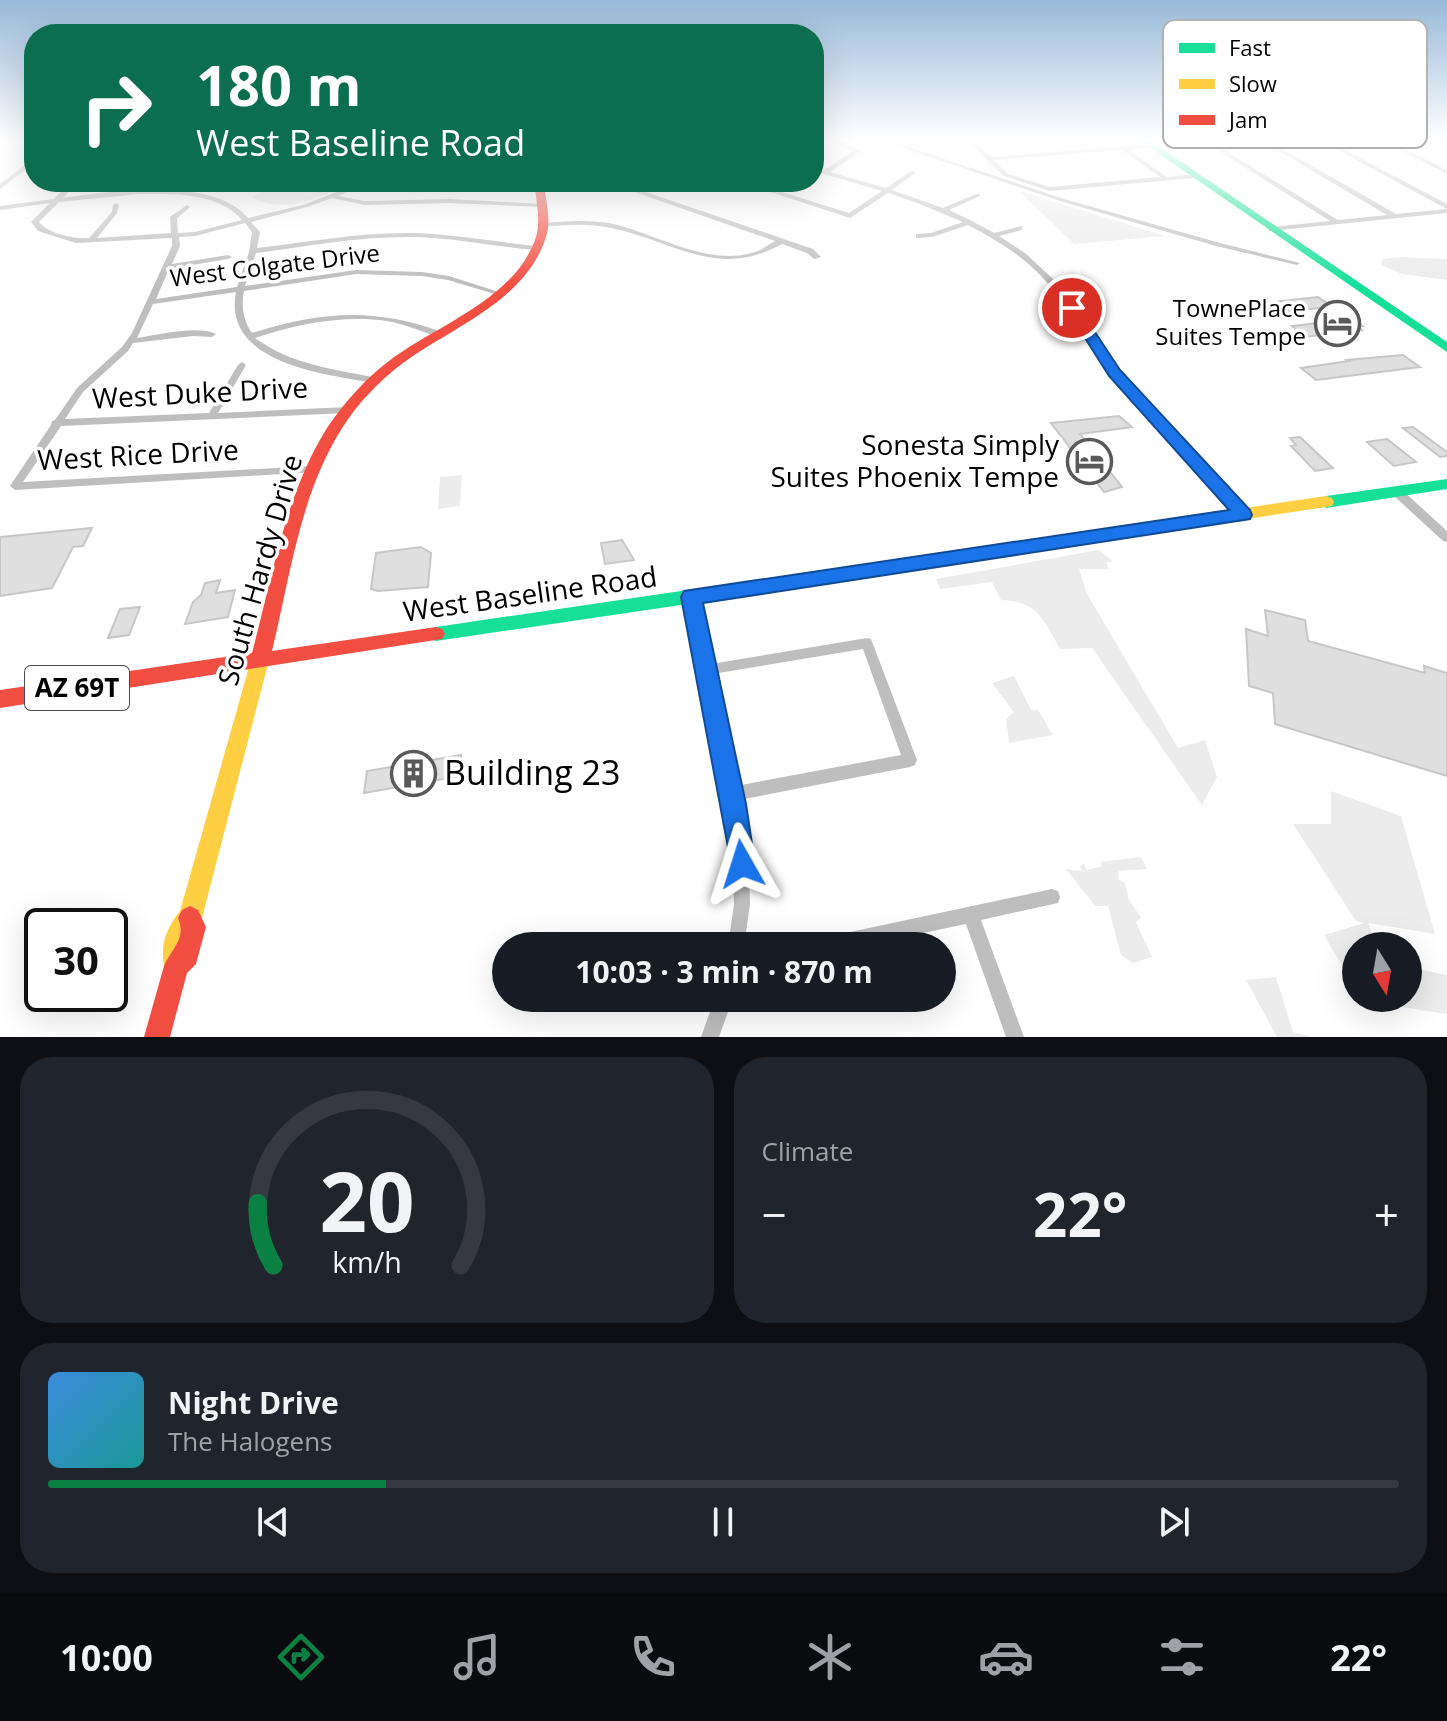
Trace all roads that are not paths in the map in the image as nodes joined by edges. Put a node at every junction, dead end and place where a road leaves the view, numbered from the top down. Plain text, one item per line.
1 (1213, 188) edge
2 (1282, 188) edge
3 (1347, 188) edge
4 (1410, 188) edge
5 (888, 189) joint
6 (65, 192) edge
7 (345, 192) edge
8 (540, 192) edge
9 (774, 192) edge
10 (133, 193) joint
11 (640, 193) edge
12 (978, 195) dead end
13 (334, 197) junction
14 (53, 203) junction
15 (116, 205) dead end
16 (541, 206) junction
17 (187, 207) dead end
18 (0, 208) edge
19 (1447, 209) edge
20 (944, 210) junction
21 (1395, 216) junction
22 (251, 221) junction
23 (970, 222) junction
24 (1336, 222) junction
25 (543, 225) junction
26 (1019, 228) dead end
27 (1272, 229) junction
28 (177, 235) junction
29 (919, 236) dead end
30 (993, 236) junction
31 (90, 241) junction
32 (781, 241) junction
33 (537, 248) junction
34 (252, 251) junction
35 (228, 257) dead end
36 (817, 257) dead end
37 (166, 267) junction
38 (241, 291) junction
39 (498, 293) junction
40 (150, 302) junction
41 (436, 333) junction
42 (212, 334) dead end
43 (249, 337) junction
44 (131, 341) junction
45 (1447, 348) edge
46 (242, 365) dead end
47 (374, 380) junction
48 (347, 410) junction
49 (211, 417) junction
50 (55, 423) junction
51 (311, 470) junction
52 (1447, 484) edge
53 (1397, 492) junction
54 (1243, 515) junction
55 (1447, 538) edge
56 (691, 597) junction
57 (261, 660) junction
58 (706, 670) junction
59 (0, 699) edge
60 (732, 794) junction
61 (1052, 897) dead end
62 (971, 915) junction
63 (738, 932) edge
64 (889, 932) edge
65 (719, 1012) edge
66 (157, 1037) edge
67 (710, 1037) edge
68 (1015, 1037) edge

1 - 27 street
2 - 24 street
3 - 21 street
4 - 19 street
5 - 9 street
5 - 20 street
6 - 14 street
7 - 13 street
8 - 16 street, South Hardy Drive
10 - 14 street
10 - 22 street
11 - 32 street
12 - 20 street
13 - 16 street
13 - 22 street
14 - 18 street
14 - 31 street
15 - 31 street
16 - 25 street, South Hardy Drive
17 - 28 street
19 - 21 street
20 - 23 street
21 - 24 street
22 - 28 street
22 - 34 street
23 - 29 street
23 - 30 street
24 - 27 street
25 - 32 street
25 - 33 street, South Hardy Drive
26 - 30 street
27 - 45 street
28 - 31 street
28 - 37 street
30 - 54 street
32 - 36 street
33 - 34 street
33 - 39 street, South Hardy Drive
34 - 38 street
35 - 37 street
37 - 40 street
38 - 39 street, West Colgate Drive
38 - 40 street, West Colgate Drive
38 - 43 street
39 - 41 street, South Hardy Drive
40 - 44 street
41 - 43 street
41 - 47 street, South Hardy Drive
42 - 44 street
43 - 47 street
44 - 50 street
46 - 49 street
47 - 48 street, South Hardy Drive
48 - 49 street, West Duke Drive
48 - 51 street, South Hardy Drive
49 - 50 street, West Duke Drive
50 - 51 street, West Rice Drive
51 - 57 street, South Hardy Drive
52 - 53 street, West Baseline Road / AZ 69T
53 - 54 street, West Baseline Road / AZ 69T
53 - 55 street
54 - 56 street, West Baseline Road / AZ 69T
56 - 57 street, West Baseline Road / AZ 69T
56 - 58 street
57 - 59 street, West Baseline Road / AZ 69T
57 - 66 street, South Hardy Drive
58 - 60 street
58 - 60 street
60 - 63 street
61 - 62 street
62 - 64 street
62 - 68 street
65 - 67 street

